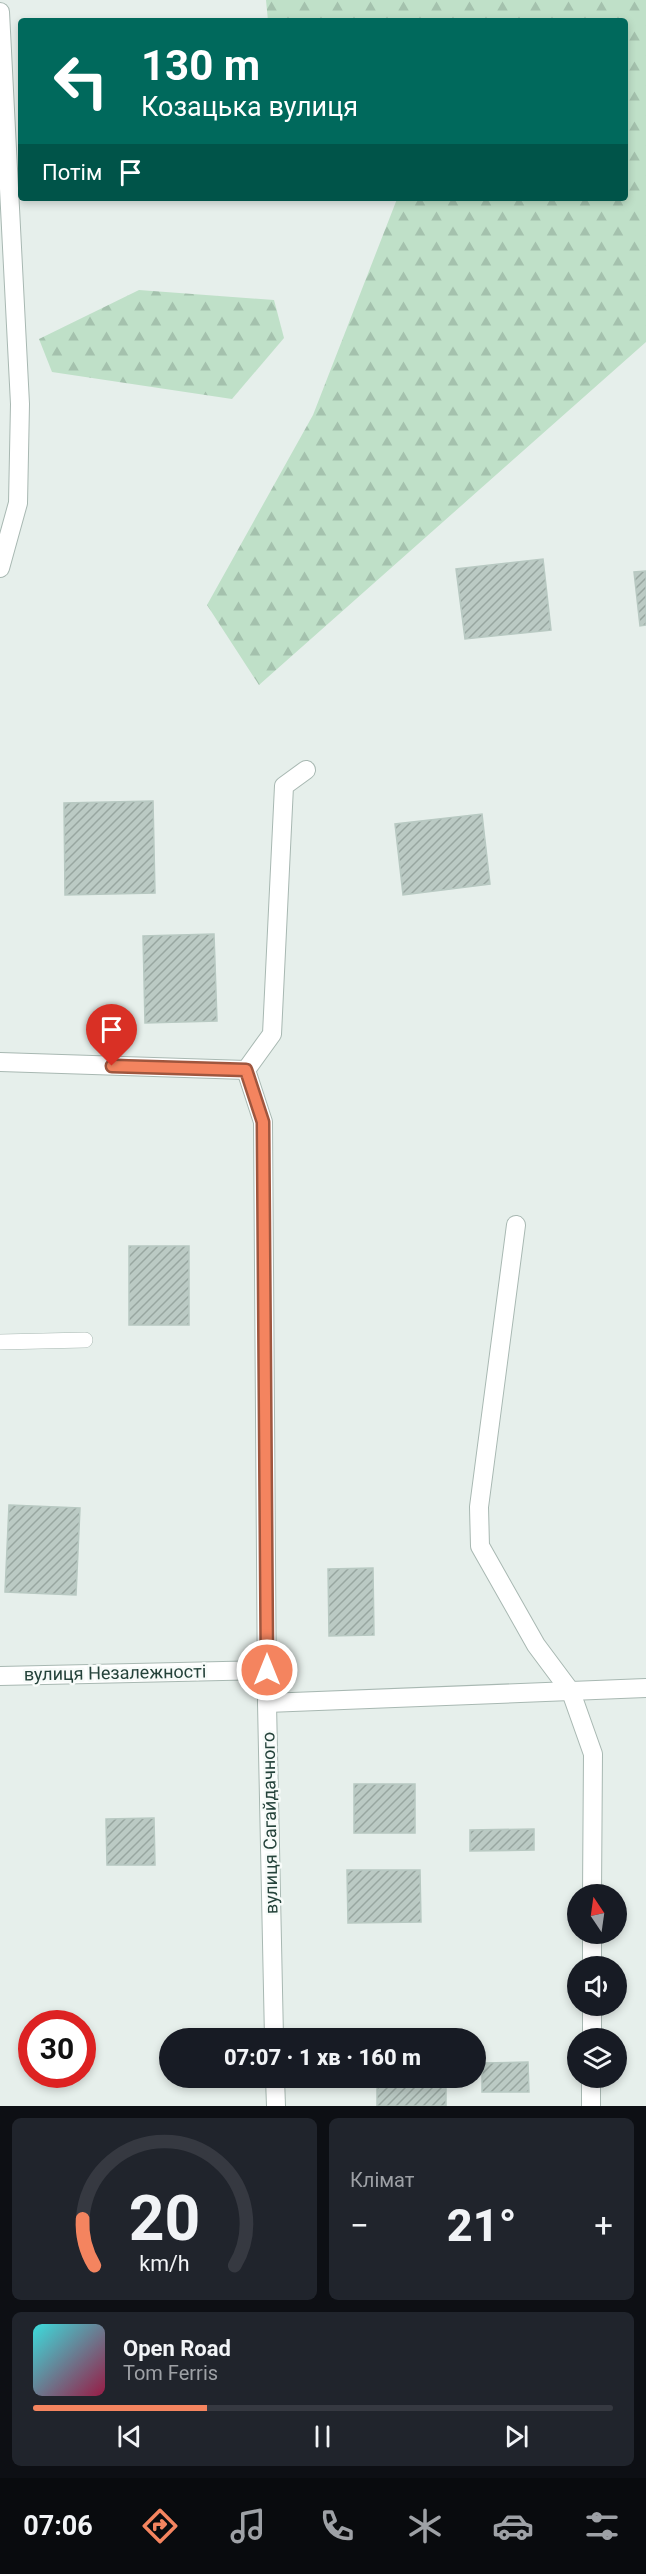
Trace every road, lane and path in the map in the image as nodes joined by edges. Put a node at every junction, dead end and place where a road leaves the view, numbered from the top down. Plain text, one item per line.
1 (0, 12) edge
2 (0, 568) edge
3 (306, 770) dead end
4 (0, 1062) edge
5 (246, 1070) junction
6 (516, 1225) dead end
7 (85, 1340) dead end
8 (0, 1342) edge
9 (267, 1670) junction
10 (0, 1676) edge
11 (646, 1688) edge
12 (572, 1692) junction
13 (267, 1703) junction
14 (592, 1884) edge
15 (274, 2028) edge
16 (275, 2088) edge
17 (591, 2088) edge
18 (276, 2106) edge
19 (591, 2106) edge

1 - 2 street
3 - 5 street
4 - 5 street
5 - 9 street, вулиця Сагайдачного
6 - 12 street
7 - 8 lane
9 - 10 street, вулиця Незалежності
9 - 13 street, вулиця Сагайдачного
11 - 12 street
12 - 13 street
12 - 14 street
13 - 15 street, вулиця Сагайдачного
16 - 18 street
17 - 19 street

